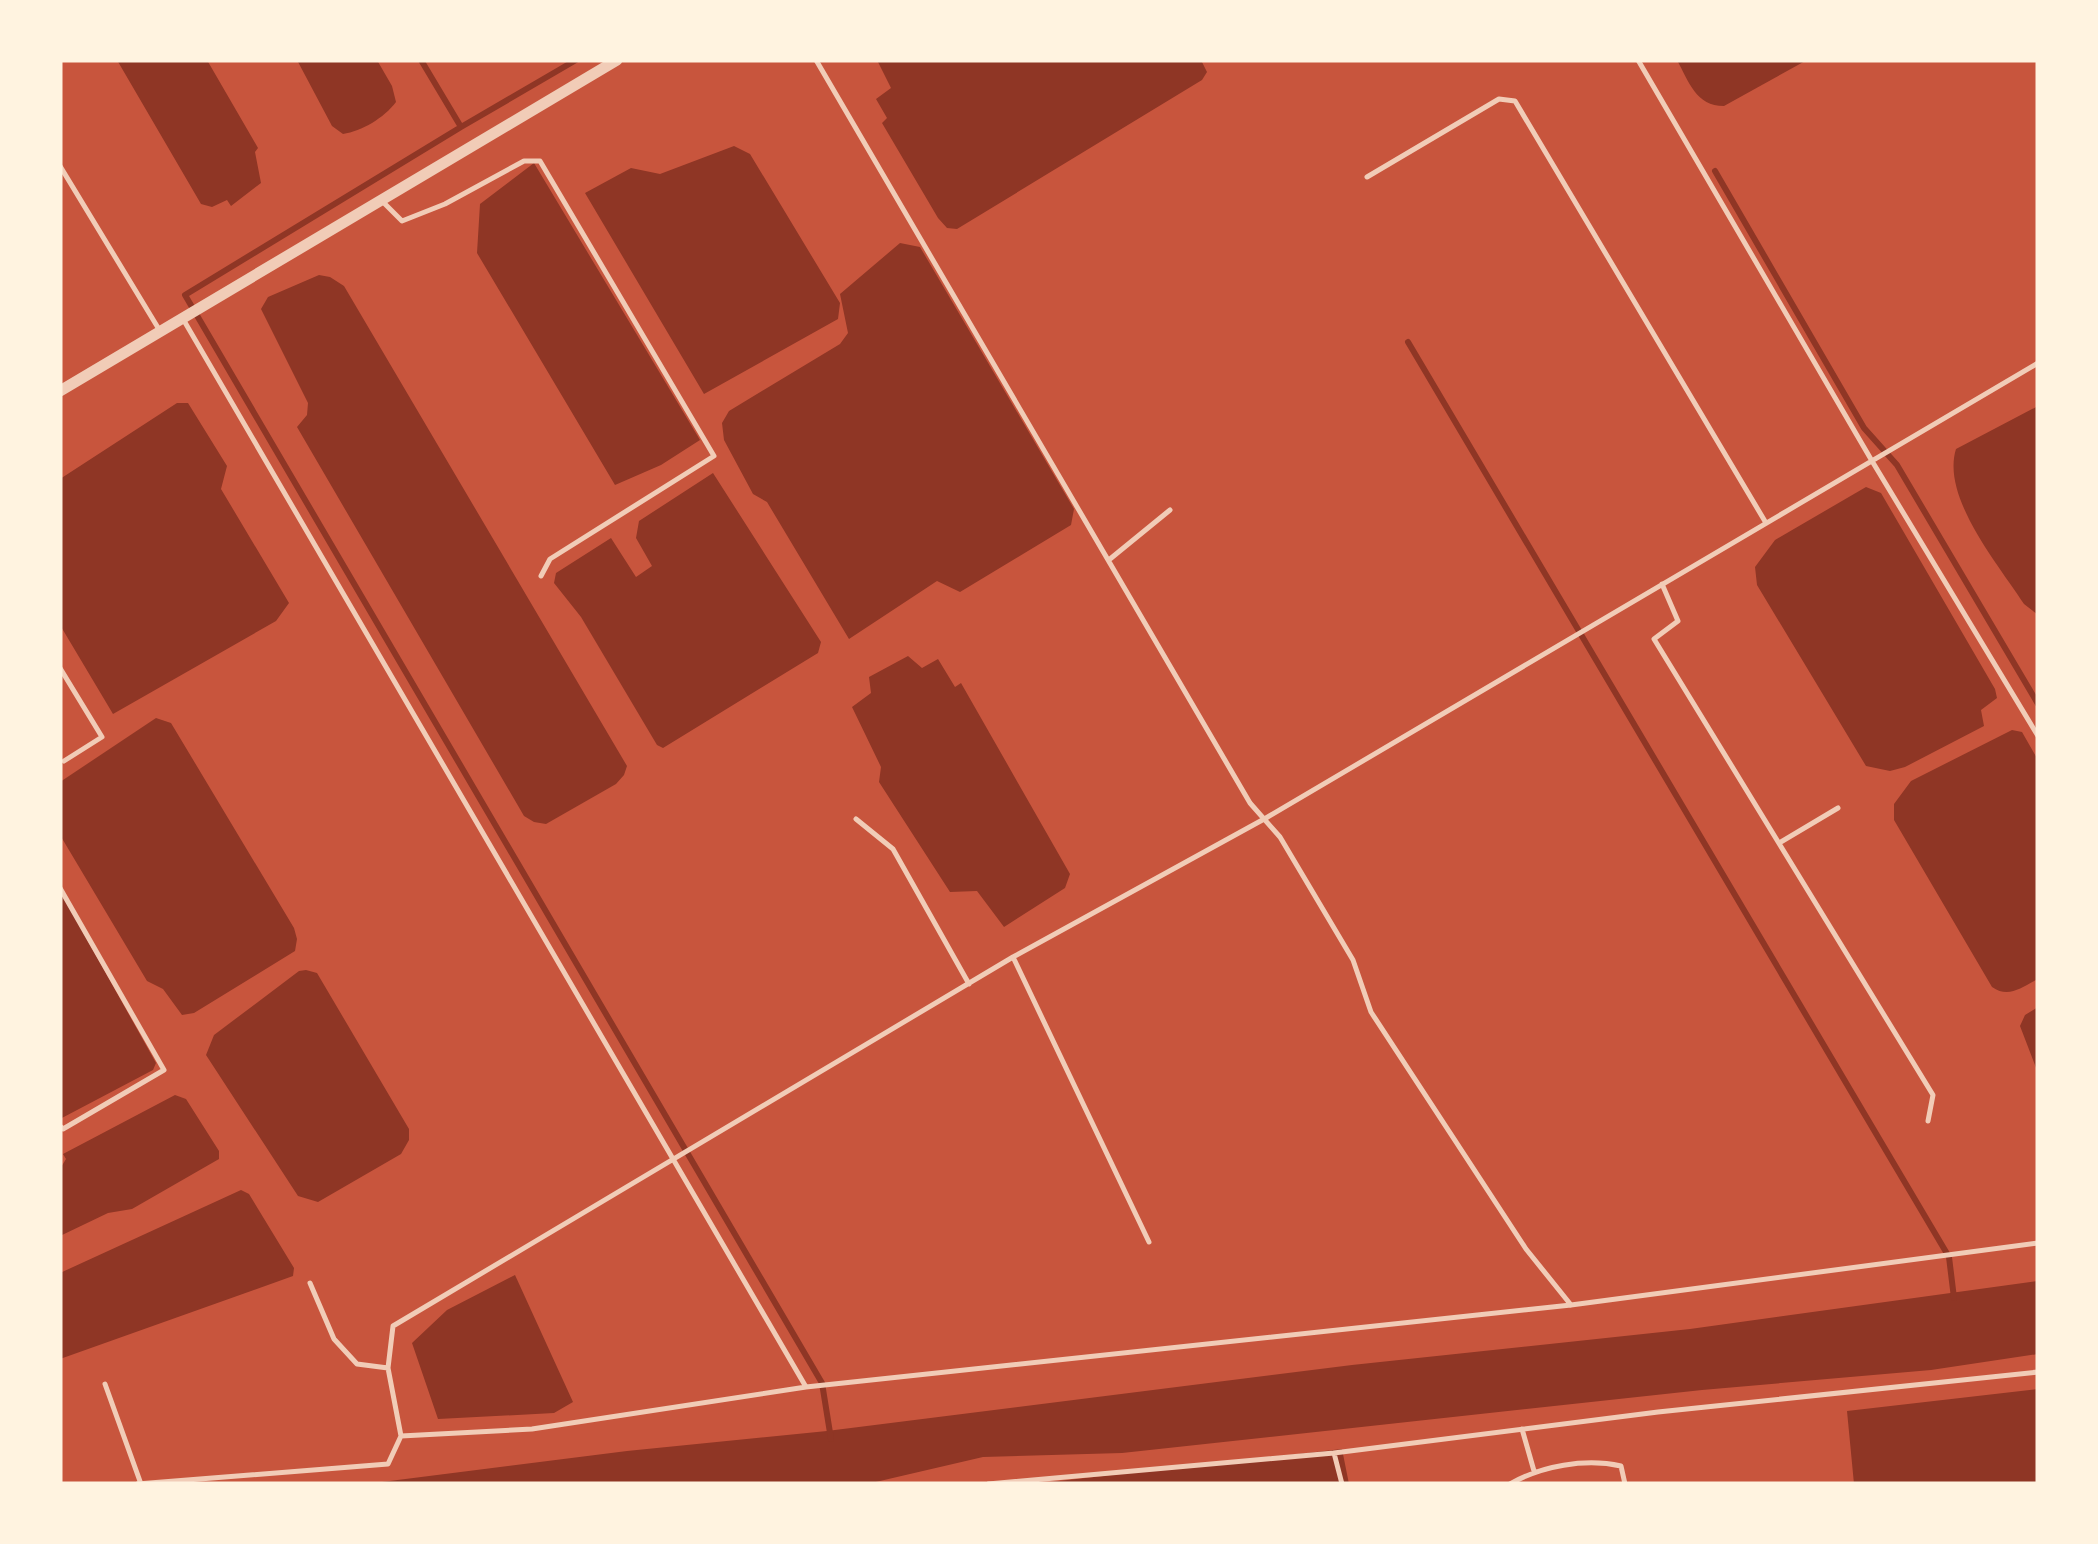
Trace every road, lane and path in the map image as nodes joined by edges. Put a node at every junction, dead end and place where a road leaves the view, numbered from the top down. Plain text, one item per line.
1 (617, 60) edge
2 (816, 60) edge
3 (1638, 60) edge
4 (60, 166) edge
5 (1366, 177) dead end
6 (380, 199) junction
7 (182, 317) junction
8 (160, 331) junction
9 (2038, 363) edge
10 (60, 391) edge
11 (1872, 461) junction
12 (1170, 510) dead end
13 (1766, 523) junction
14 (1110, 558) junction
15 (541, 576) dead end
16 (1662, 584) junction
17 (60, 668) edge
18 (2038, 736) edge
19 (64, 760) dead end
20 (1838, 808) dead end
21 (1266, 818) junction
22 (856, 819) dead end
23 (1778, 842) junction
24 (60, 888) edge
25 (1014, 958) junction
26 (969, 984) junction
27 (1928, 1122) dead end
28 (60, 1126) edge
29 (674, 1159) junction
30 (1149, 1242) dead end
31 (2038, 1243) edge
32 (310, 1283) dead end
33 (1571, 1304) junction
34 (388, 1368) junction
35 (2038, 1372) edge
36 (105, 1384) dead end
37 (806, 1387) junction
38 (1522, 1428) junction
39 (400, 1436) junction
40 (1334, 1453) junction
41 (1534, 1471) junction
42 (139, 1484) edge
43 (988, 1484) edge
44 (1342, 1484) edge
45 (1510, 1484) edge
46 (1626, 1484) edge

1 - 6 street
2 - 14 lane
3 - 11 lane
4 - 8 lane
5 - 13 lane
6 - 7 street
6 - 15 lane
7 - 8 street
7 - 29 lane
8 - 10 street
9 - 11 lane
11 - 13 lane
11 - 18 lane
12 - 14 lane
13 - 16 lane
14 - 21 lane
16 - 21 lane
16 - 23 lane
17 - 19 lane
20 - 23 lane
21 - 25 lane
21 - 33 lane
22 - 26 lane
23 - 27 lane
24 - 28 lane
25 - 26 lane
25 - 30 lane
26 - 29 lane
29 - 34 lane
29 - 37 lane
31 - 33 lane
32 - 34 lane
33 - 37 lane
34 - 39 lane
35 - 38 lane
36 - 42 lane
37 - 39 lane
38 - 40 lane
38 - 41 lane
39 - 42 lane
40 - 43 lane
40 - 44 lane
41 - 45 lane
41 - 46 lane

